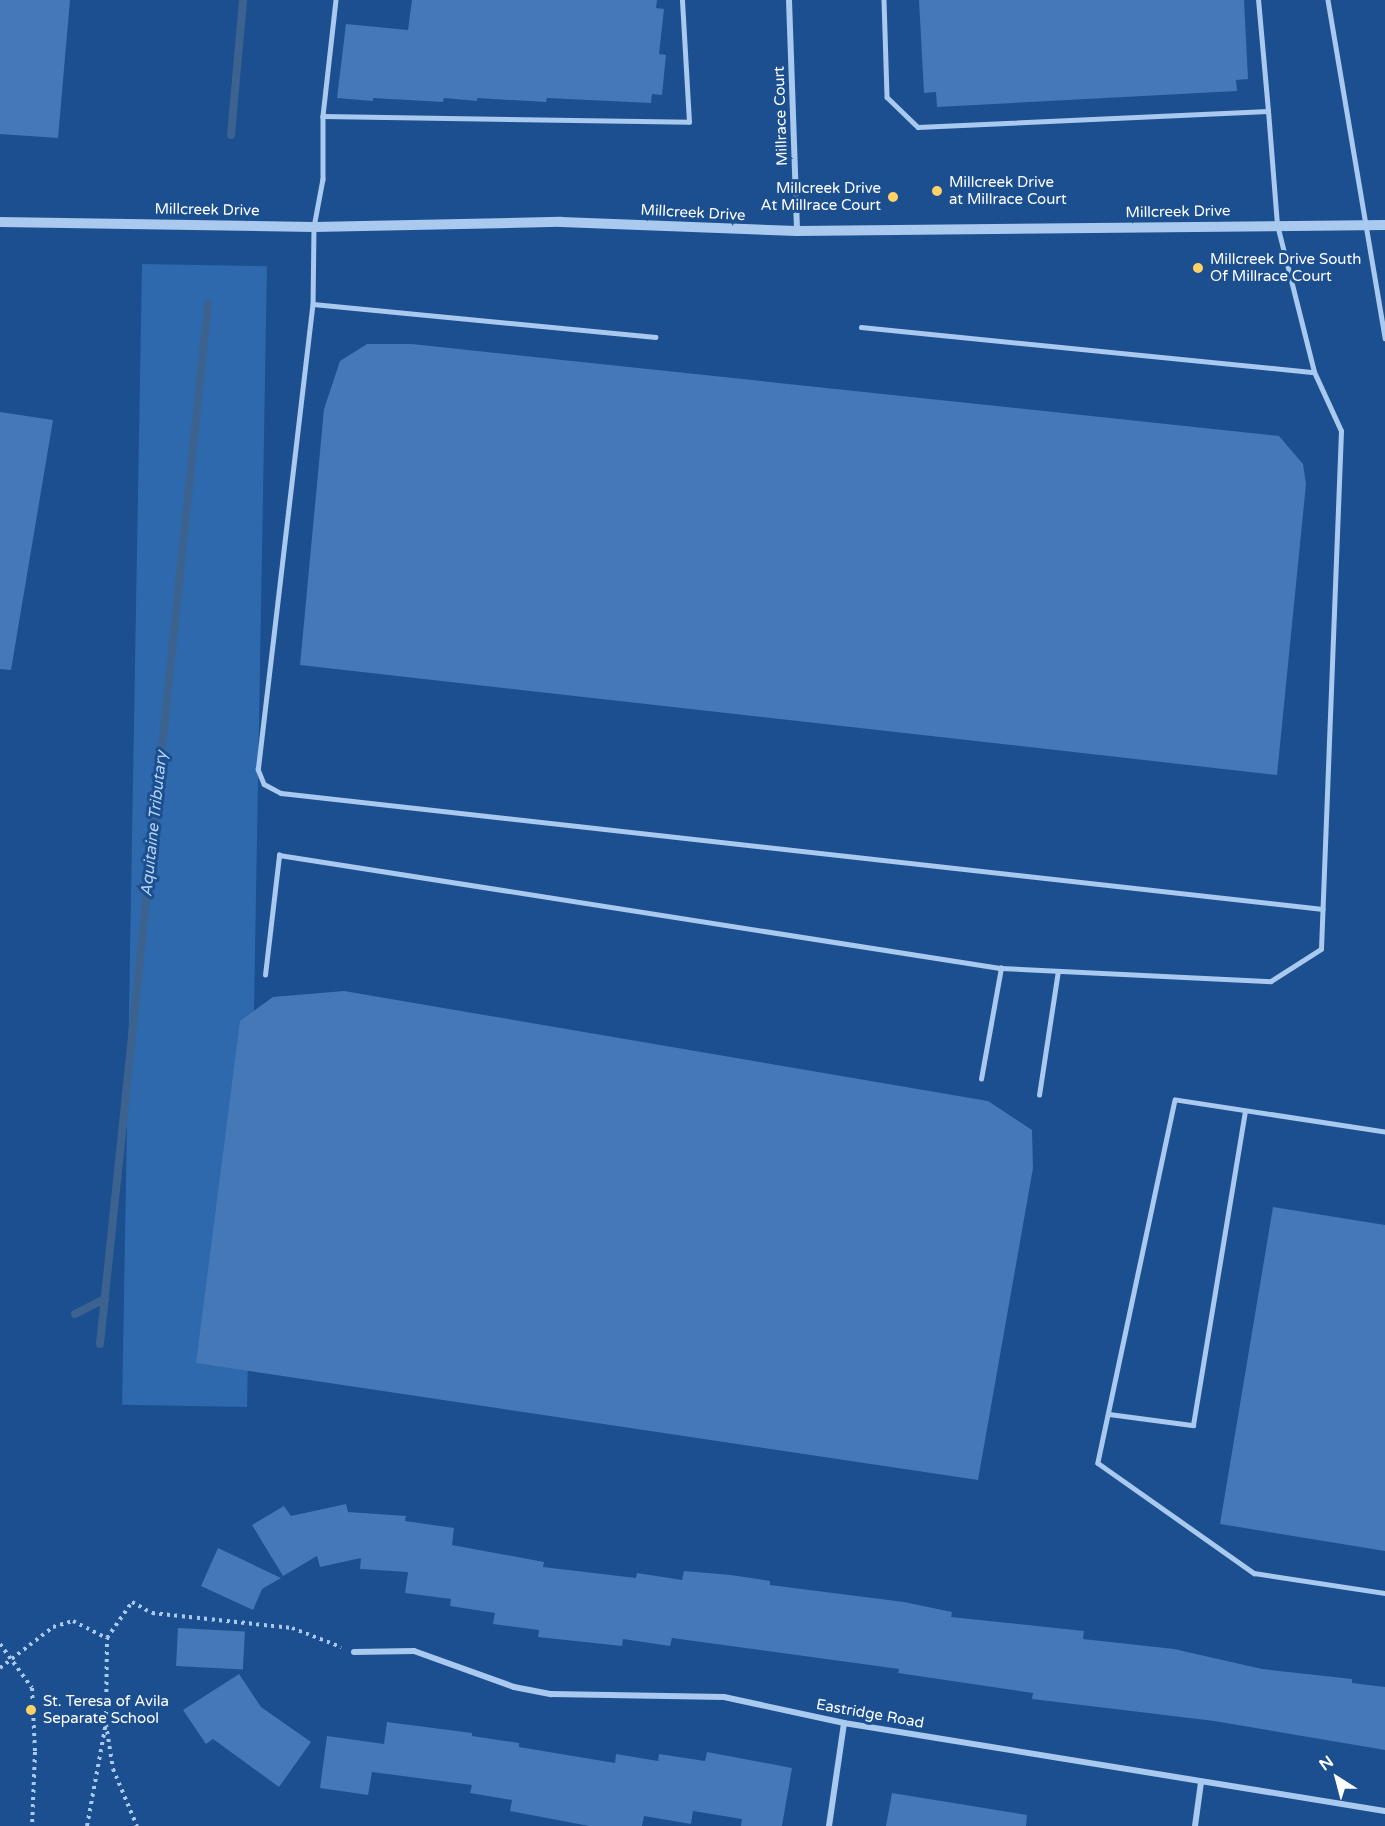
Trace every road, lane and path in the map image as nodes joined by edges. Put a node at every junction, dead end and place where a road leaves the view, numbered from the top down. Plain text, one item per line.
1 (336, 0) edge
2 (682, 0) edge
3 (789, 0) edge
4 (884, 0) edge
5 (1258, 0) edge
6 (1328, 0) edge
7 (1268, 111) junction
8 (323, 116) junction
9 (0, 222) edge
10 (1277, 225) junction
11 (1367, 225) junction
12 (1385, 225) edge
13 (314, 227) junction
14 (797, 231) junction
15 (313, 304) junction
16 (1383, 315) edge
17 (861, 327) dead end
18 (656, 337) dead end
19 (1385, 338) edge
20 (1314, 372) junction
21 (1323, 909) junction
22 (1001, 968) junction
23 (1058, 971) junction
24 (265, 975) dead end
25 (981, 1080) dead end
26 (1039, 1095) dead end
27 (1245, 1111) junction
28 (1385, 1132) edge
29 (1109, 1414) junction
30 (1385, 1593) edge
31 (107, 1638) junction
32 (0, 1644) edge
33 (354, 1652) joint
34 (12, 1657) junction
35 (0, 1668) edge
36 (106, 1722) junction
37 (844, 1723) junction
38 (1201, 1782) junction
39 (1385, 1811) edge
40 (32, 1826) edge
41 (87, 1826) edge
42 (137, 1826) edge
43 (829, 1826) edge
44 (1195, 1826) edge

1 - 8 lane
2 - 8 lane
3 - 14 street, Millrace Court
4 - 7 lane
5 - 7 lane
6 - 11 lane
7 - 10 lane
8 - 13 lane
9 - 13 street, Millcreek Drive
10 - 11 street, Millcreek Drive
10 - 14 street, Millcreek Drive
10 - 20 lane
11 - 12 street, Millcreek Drive
11 - 16 lane
13 - 14 street, Millcreek Drive
13 - 15 lane
15 - 18 lane
15 - 21 lane
16 - 19 lane
17 - 20 lane
20 - 21 lane
21 - 23 lane
22 - 23 lane
22 - 24 lane
22 - 25 lane
23 - 26 lane
27 - 28 lane
27 - 29 lane
27 - 29 lane
29 - 30 lane
31 - 33 path
31 - 34 path
31 - 36 path
32 - 34 path
33 - 37 street, Eastridge Road
34 - 35 path
34 - 40 path
36 - 41 path
36 - 42 path
37 - 38 street, Eastridge Road
37 - 43 street
38 - 39 street, Eastridge Road
38 - 44 street

